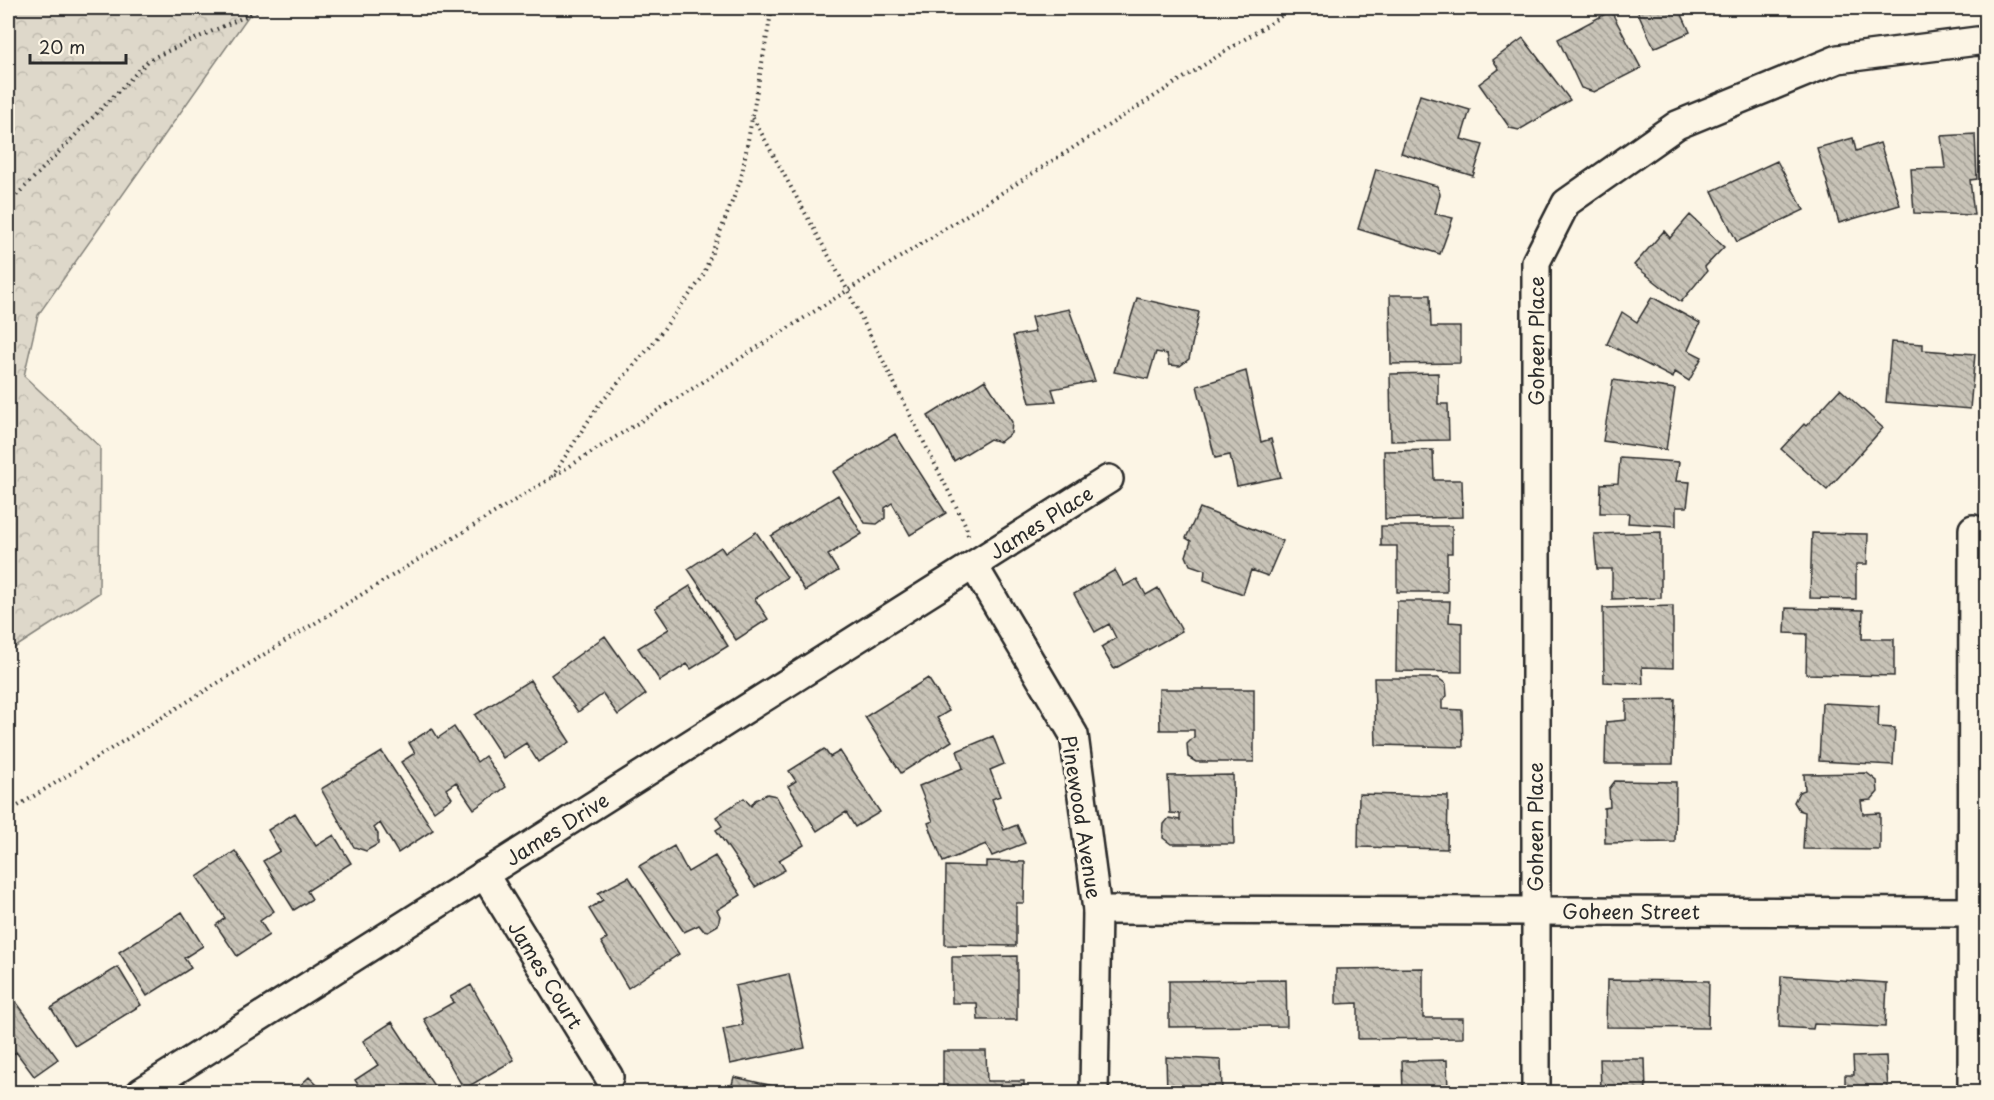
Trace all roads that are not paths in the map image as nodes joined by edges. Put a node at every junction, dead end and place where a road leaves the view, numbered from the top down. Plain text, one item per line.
1 (1986, 42) edge
2 (1109, 479) dead end
3 (1973, 529) dead end
4 (974, 566) junction
5 (484, 874) junction
6 (1097, 910) junction
7 (1535, 910) junction
8 (1980, 912) edge
9 (609, 1077) dead end
10 (141, 1092) edge
11 (1094, 1092) edge
12 (1536, 1092) edge
13 (1972, 1092) edge

1 - 7 street, Goheen Place
2 - 4 street, James Place
3 - 8 street
4 - 5 street, James Drive
4 - 6 street, Pinewood Avenue
5 - 9 street, James Court
5 - 10 street, James Drive
6 - 7 street, Goheen Street
6 - 11 street, Pinewood Avenue
7 - 8 street, Goheen Street
7 - 12 street, Goheen Place
8 - 13 street

